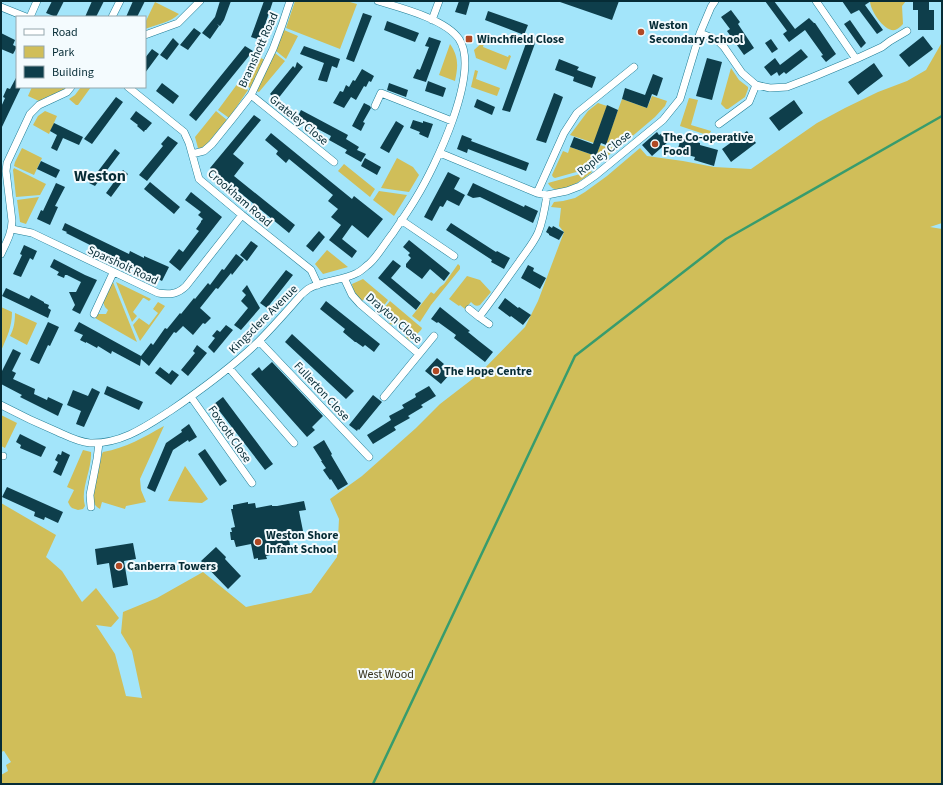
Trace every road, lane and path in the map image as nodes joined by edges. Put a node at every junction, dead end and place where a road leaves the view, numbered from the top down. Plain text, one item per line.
1 (37, 1) edge
2 (120, 1) edge
3 (290, 1) edge
4 (378, 1) edge
5 (439, 1) edge
6 (715, 1) edge
7 (816, 1) edge
8 (197, 2) edge
9 (1, 7) edge
10 (24, 16) edge
11 (30, 16) edge
12 (112, 16) edge
13 (432, 20) junction
14 (906, 31) dead end
15 (700, 33) junction
16 (146, 35) edge
17 (856, 59) junction
18 (634, 67) dead end
19 (756, 85) junction
20 (70, 88) edge
21 (129, 88) edge
22 (251, 95) junction
23 (374, 106) dead end
24 (452, 121) junction
25 (719, 124) dead end
26 (440, 153) junction
27 (192, 154) junction
28 (334, 162) dead end
29 (4, 188) edge
30 (537, 193) junction
31 (546, 195) junction
32 (242, 215) junction
33 (402, 220) junction
34 (12, 229) junction
35 (1, 254) edge
36 (454, 256) dead end
37 (113, 273) junction
38 (344, 278) junction
39 (318, 284) junction
40 (469, 309) dead end
41 (94, 314) dead end
42 (479, 317) junction
43 (489, 324) dead end
44 (434, 336) dead end
45 (259, 341) junction
46 (419, 354) junction
47 (229, 368) junction
48 (190, 397) junction
49 (384, 397) dead end
50 (1, 405) edge
51 (99, 443) junction
52 (294, 443) dead end
53 (369, 457) dead end
54 (252, 484) dead end
55 (91, 507) dead end

1 - 11 street
2 - 12 street
3 - 22 street, Bramshott Road
4 - 13 street, Kingsclere Avenue
5 - 13 street
6 - 15 street
7 - 17 street
8 - 16 street
9 - 10 street
13 - 24 street, Kingsclere Avenue
14 - 17 street
15 - 19 street
15 - 31 street, Ropley Close
17 - 19 street
18 - 30 street
19 - 25 street
20 - 29 street
21 - 27 street, Crookham Road
22 - 27 street, Bramshott Road
22 - 28 street, Grateley Close
23 - 24 street
24 - 26 street, Kingsclere Avenue
26 - 30 street, Ropley Close
26 - 33 street, Kingsclere Avenue
27 - 32 street, Crookham Road
29 - 34 street
30 - 31 street, Ropley Close
31 - 42 street
32 - 37 street, Sparsholt Road
32 - 39 street, Crookham Road
33 - 36 street
33 - 38 street, Kingsclere Avenue
34 - 35 street
34 - 37 street, Sparsholt Road
37 - 41 street
38 - 39 street, Kingsclere Avenue
38 - 46 street, Drayton Close
39 - 45 street, Kingsclere Avenue
40 - 42 street
42 - 43 street
44 - 46 street, Drayton Close
45 - 47 street, Kingsclere Avenue
45 - 53 street, Fullerton Close
46 - 49 street, Drayton Close
47 - 48 street, Kingsclere Avenue
47 - 52 street
48 - 51 street, Kingsclere Avenue
48 - 54 street, Foxcott Close
50 - 51 street, Kingsclere Avenue
51 - 55 street

